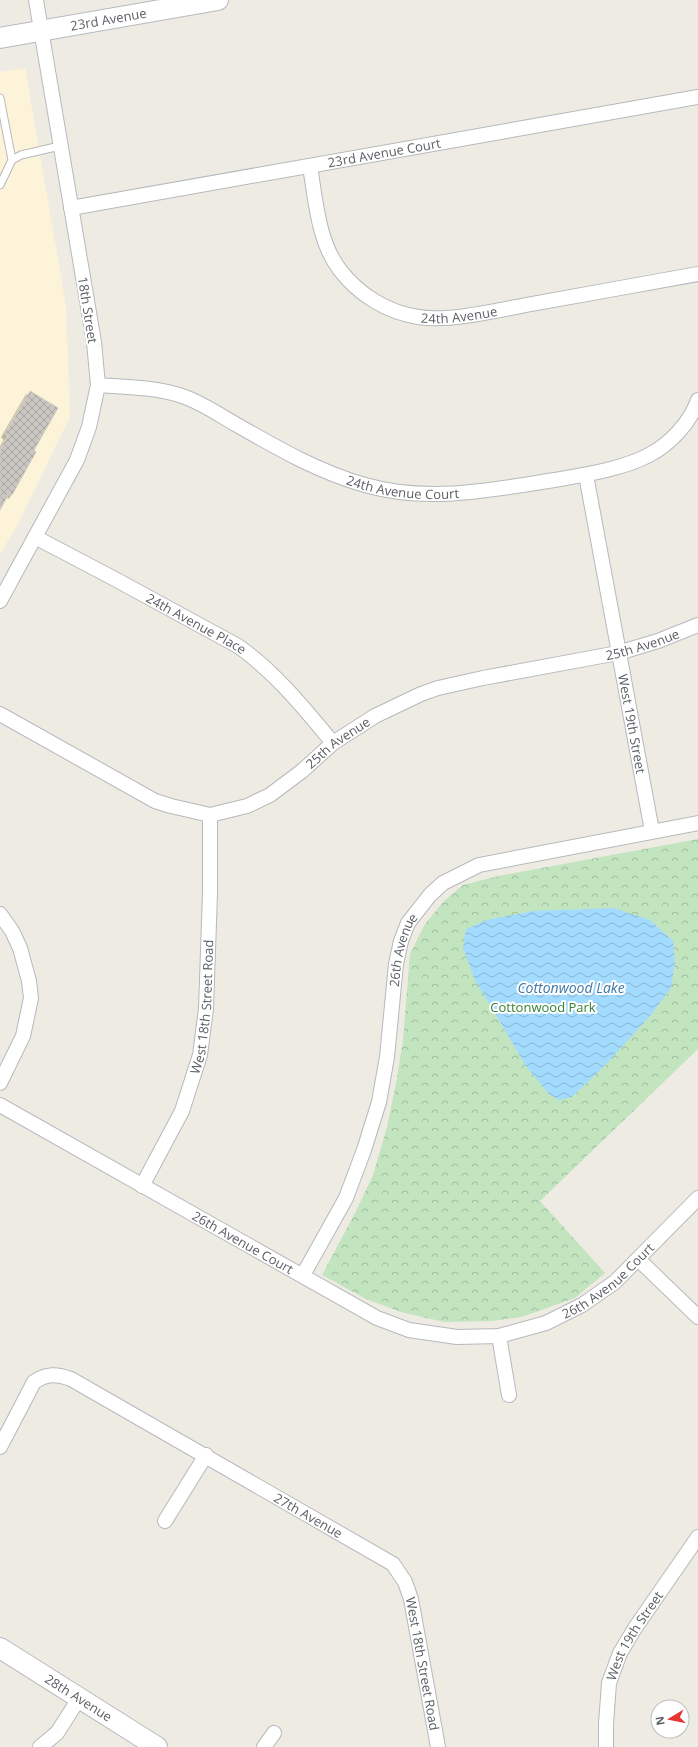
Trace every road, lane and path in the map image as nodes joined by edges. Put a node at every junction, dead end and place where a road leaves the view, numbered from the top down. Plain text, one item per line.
1 (36, 0) edge
2 (218, 0) edge
3 (41, 31) junction
4 (0, 38) edge
5 (698, 97) edge
6 (0, 98) edge
7 (60, 146) junction
8 (12, 160) junction
9 (310, 167) junction
10 (0, 185) edge
11 (71, 208) junction
12 (698, 274) edge
13 (98, 385) junction
14 (698, 400) edge
15 (586, 475) junction
16 (35, 537) junction
17 (1, 597) edge
18 (698, 625) edge
19 (618, 652) junction
20 (0, 714) edge
21 (333, 743) junction
22 (210, 815) junction
23 (698, 822) edge
24 (652, 831) junction
25 (0, 914) edge
26 (0, 1083) edge
27 (0, 1105) edge
28 (142, 1186) junction
29 (698, 1198) edge
30 (638, 1259) junction
31 (303, 1275) junction
32 (698, 1317) edge
33 (499, 1336) junction
34 (509, 1395) dead end
35 (0, 1448) edge
36 (206, 1455) junction
37 (165, 1521) dead end
38 (698, 1537) edge
39 (405, 1582) joint
40 (0, 1648) edge
41 (80, 1697) junction
42 (274, 1733) dead end
43 (40, 1747) edge
44 (158, 1747) edge
45 (264, 1747) edge
46 (438, 1747) edge
47 (606, 1747) edge

1 - 3 street, 18th Street
2 - 3 main road, 23rd Avenue
3 - 4 main road, 23rd Avenue
3 - 7 street, 18th Street
5 - 9 street, 23rd Avenue Court
6 - 8 lane
7 - 8 lane
7 - 11 street, 18th Street
8 - 10 lane
9 - 11 street, 23rd Avenue Court
9 - 12 street, 24th Avenue
11 - 13 street, 18th Street
13 - 15 street, 24th Avenue Court
13 - 16 street, 18th Street
14 - 15 street, 24th Avenue Court
15 - 19 street, West 19th Street
16 - 17 street, 18th Street
16 - 21 street, 24th Avenue Place
18 - 19 street, 25th Avenue
19 - 21 street, 25th Avenue
19 - 24 street, West 19th Street
20 - 22 street, 25th Avenue
21 - 22 street, 25th Avenue
22 - 28 street, West 18th Street Road
23 - 24 street, 26th Avenue
24 - 31 street, 26th Avenue
25 - 26 street
27 - 28 street, 26th Avenue Court
28 - 31 street, 26th Avenue Court
29 - 30 street, 26th Avenue Court
30 - 32 street
30 - 33 street, 26th Avenue Court
31 - 33 street, 26th Avenue Court
33 - 34 street
35 - 36 street, 27th Avenue
36 - 37 street
36 - 39 street, 27th Avenue
38 - 47 street, West 19th Street
39 - 46 street, West 18th Street Road
40 - 41 main road, 28th Avenue
41 - 43 street
41 - 44 main road, 28th Avenue
42 - 45 street

